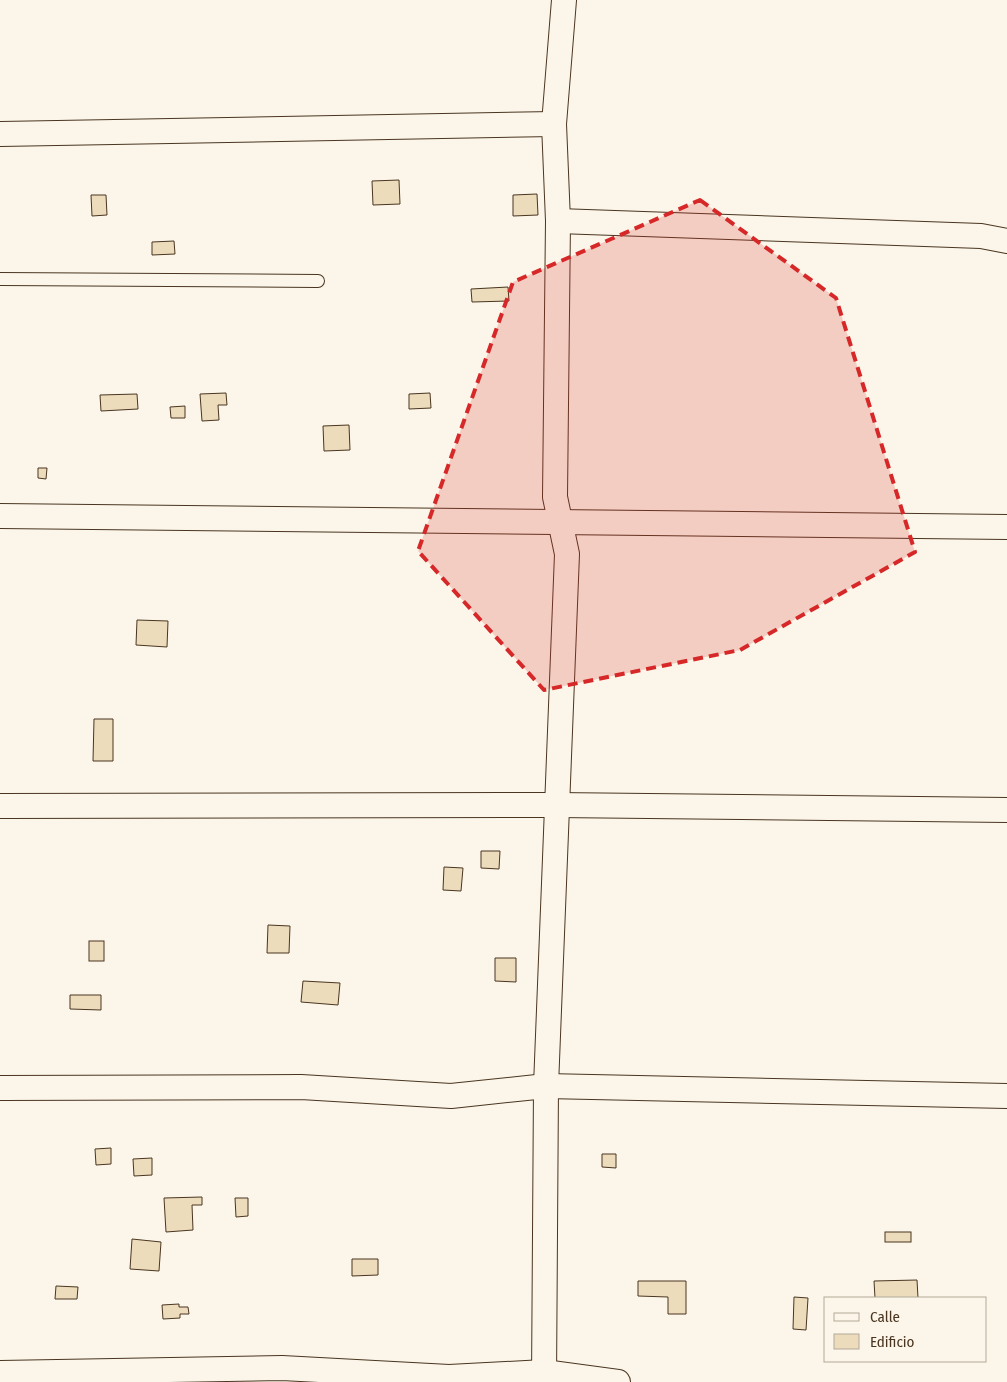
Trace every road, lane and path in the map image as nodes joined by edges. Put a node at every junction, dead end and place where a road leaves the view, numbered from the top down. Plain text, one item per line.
1 (564, 0) edge
2 (554, 124) junction
3 (0, 134) edge
4 (558, 221) junction
5 (1007, 241) edge
6 (0, 278) edge
7 (318, 281) dead end
8 (0, 516) edge
9 (562, 523) junction
10 (1007, 527) edge
11 (556, 805) junction
12 (0, 806) edge
13 (1007, 810) edge
14 (546, 1086) junction
15 (0, 1088) edge
16 (1007, 1096) edge
17 (0, 1373) edge
18 (544, 1377) edge
19 (618, 1382) edge

1 - 2 street
2 - 3 street
2 - 4 street
4 - 5 street
4 - 9 street
6 - 7 lane
8 - 9 street
9 - 10 street
9 - 11 street
11 - 12 street
11 - 13 street
11 - 14 street
14 - 15 street
14 - 16 street
14 - 18 street
17 - 18 street
18 - 19 street

